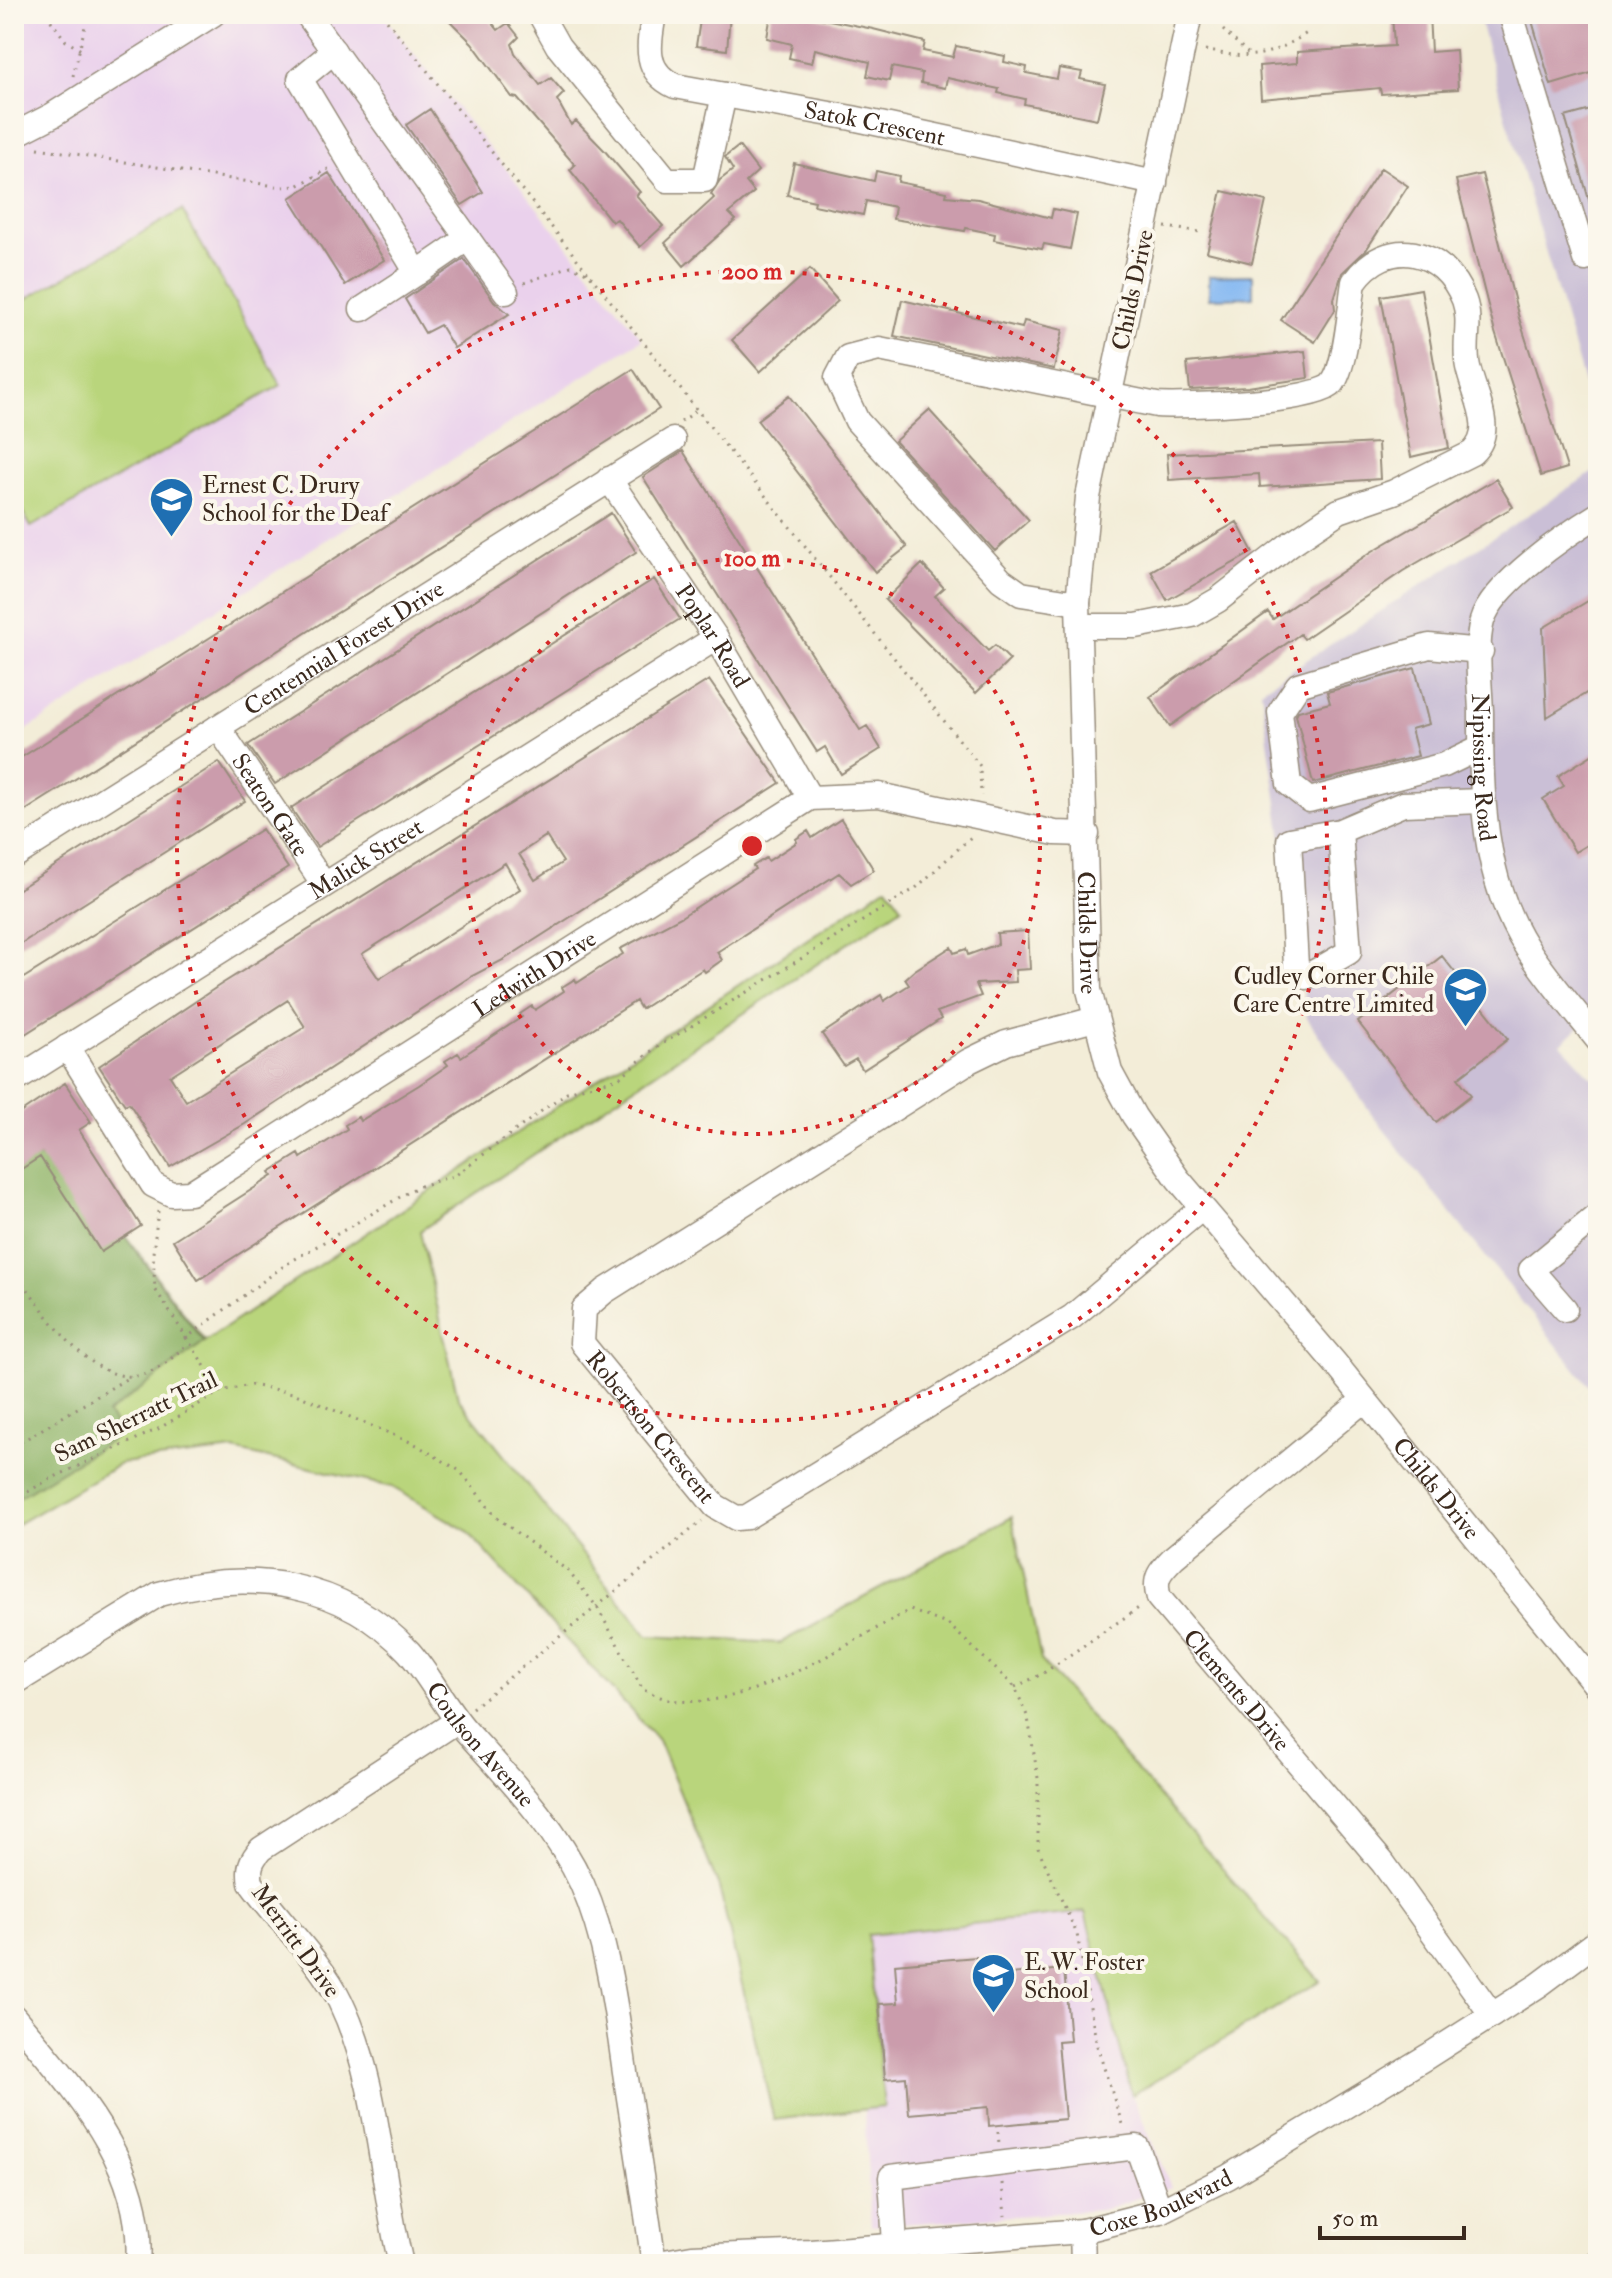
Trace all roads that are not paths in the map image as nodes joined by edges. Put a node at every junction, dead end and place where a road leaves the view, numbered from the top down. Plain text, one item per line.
1 (213, 14) edge
2 (307, 14) edge
3 (540, 14) edge
4 (654, 14) edge
5 (1190, 14) edge
6 (1511, 14) edge
7 (334, 51) junction
8 (724, 95) junction
9 (22, 141) edge
10 (1155, 183) junction
11 (468, 238) junction
12 (1585, 259) dead end
13 (417, 273) junction
14 (506, 292) road end
15 (362, 309) dead end
16 (1111, 397) junction
17 (673, 440) dead end
18 (609, 479) junction
19 (1598, 515) edge
20 (1078, 614) junction
21 (716, 638) junction
22 (1481, 651) junction
23 (218, 727) junction
24 (1481, 747) junction
25 (810, 798) junction
26 (1482, 801) junction
27 (1340, 831) junction
28 (1087, 834) junction
29 (14, 856) edge
30 (323, 883) junction
31 (1095, 1019) junction
32 (1598, 1040) edge
33 (67, 1047) junction
34 (14, 1081) edge
35 (1202, 1208) junction
36 (1598, 1215) edge
37 (1565, 1309) dead end
38 (1364, 1400) junction
39 (14, 1683) edge
40 (1598, 1688) edge
41 (457, 1721) junction
42 (1598, 1941) edge
43 (1492, 2015) junction
44 (14, 2017) edge
45 (1160, 2211) junction
46 (1082, 2231) junction
47 (895, 2245) junction
48 (812, 2258) edge
49 (138, 2264) edge
50 (401, 2264) edge
51 (653, 2264) edge
52 (1083, 2264) edge

1 - 9 street
2 - 7 street
3 - 8 street
4 - 8 street, Satok Crescent
5 - 10 street, Childs Drive
6 - 12 street
7 - 11 street
7 - 13 street
8 - 10 street, Satok Crescent
10 - 16 street, Childs Drive
11 - 13 street
11 - 14 street
13 - 15 street
16 - 20 street, Childs Drive
16 - 20 street
16 - 20 street
17 - 18 street, Centennial Forest Drive
18 - 21 street, Poplar Road
18 - 23 street, Centennial Forest Drive
19 - 22 street, Nipissing Road
20 - 28 street, Childs Drive
21 - 25 street, Poplar Road
21 - 30 street, Malick Street
22 - 24 street, Nipissing Road
22 - 24 street
23 - 29 street, Centennial Forest Drive
23 - 30 street, Seaton Gate
24 - 26 street, Nipissing Road
25 - 28 street
25 - 33 street, Ledwith Drive
26 - 27 street
26 - 32 street, Nipissing Road
27 - 27 street
28 - 31 street, Childs Drive
30 - 33 street, Malick Street
31 - 35 street, Childs Drive
31 - 35 street, Robertson Crescent
33 - 34 street, Malick Street
35 - 38 street, Childs Drive
36 - 37 street
38 - 40 street, Childs Drive
38 - 43 street, Clements Drive
39 - 41 street, Coulson Avenue
41 - 50 street, Merritt Drive
41 - 51 street, Coulson Avenue
42 - 43 street, Coxe Boulevard
43 - 45 street, Coxe Boulevard
44 - 49 street
45 - 46 street, Coxe Boulevard
45 - 47 street
46 - 47 street, Coxe Boulevard
46 - 52 street
47 - 48 street, Coxe Boulevard
48 - 51 street, Coxe Boulevard

